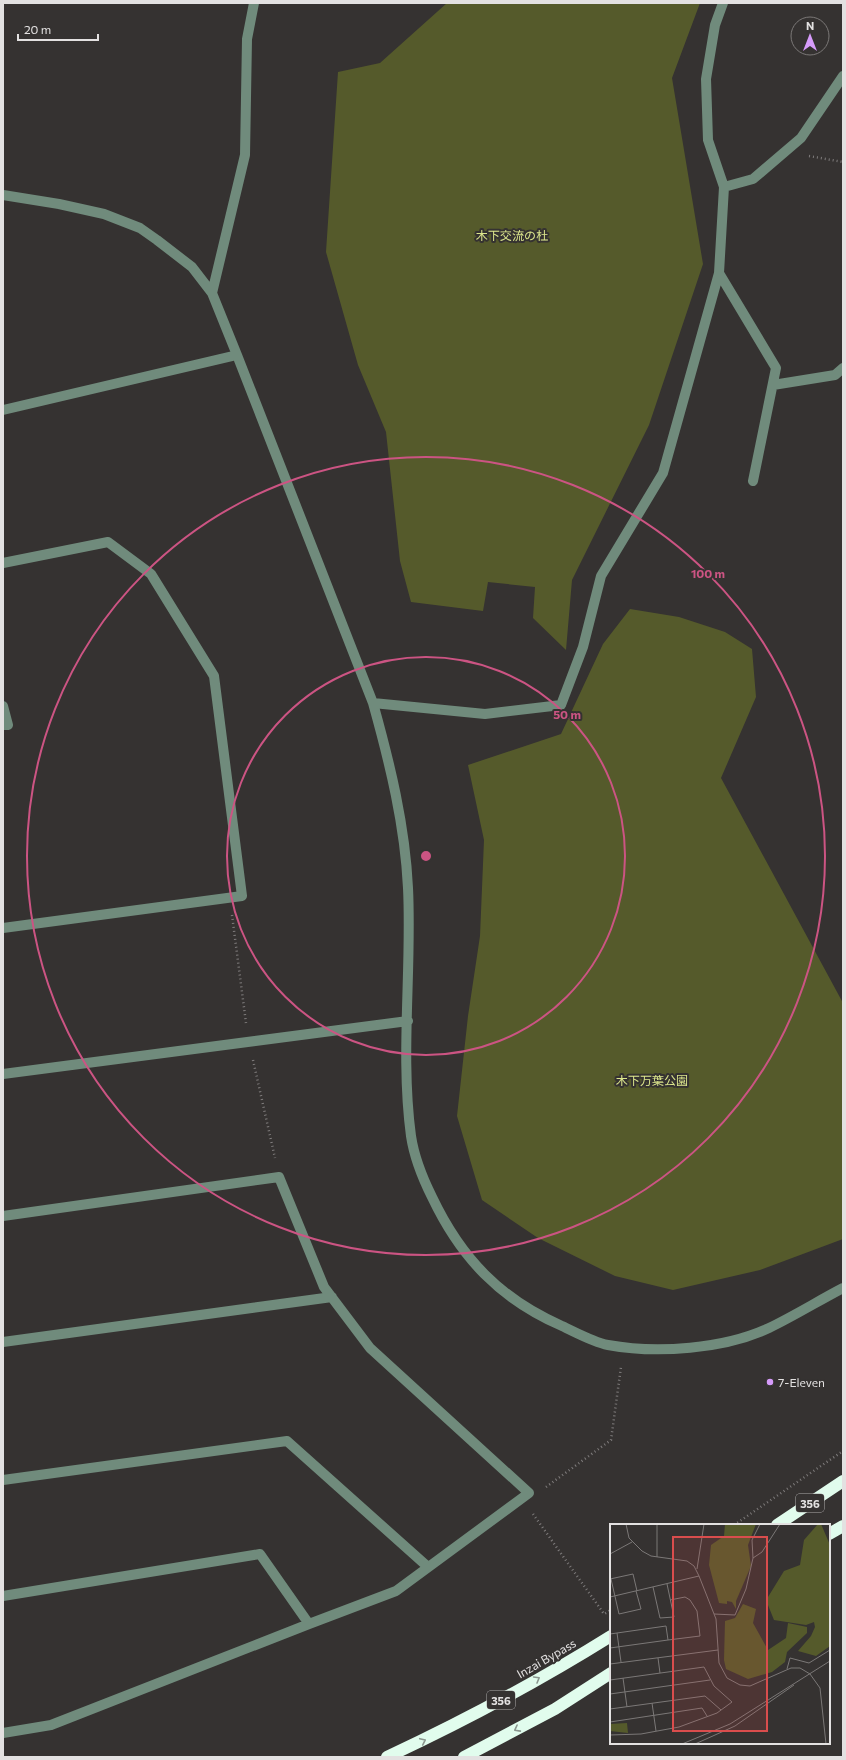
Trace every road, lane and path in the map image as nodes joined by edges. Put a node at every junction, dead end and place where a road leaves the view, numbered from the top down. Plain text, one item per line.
1 (723, 3) edge
2 (255, 5) edge
3 (843, 76) edge
4 (785, 152) junction
5 (843, 162) edge
6 (724, 187) junction
7 (3, 195) edge
8 (719, 273) junction
9 (212, 293) junction
10 (237, 355) junction
11 (843, 368) edge
12 (773, 385) junction
13 (3, 410) edge
14 (753, 481) dead end
15 (3, 563) edge
16 (373, 703) junction
17 (3, 706) edge
18 (3, 725) edge
19 (3, 928) edge
20 (408, 1021) junction
21 (3, 1074) edge
22 (3, 1216) edge
23 (843, 1288) edge
24 (332, 1297) junction
25 (3, 1342) edge
26 (621, 1367) dead end
27 (843, 1450) edge
28 (3, 1480) edge
29 (843, 1482) edge
30 (525, 1495) junction
31 (735, 1524) edge
32 (779, 1524) edge
33 (843, 1526) edge
34 (830, 1533) edge
35 (428, 1567) junction
36 (3, 1596) edge
37 (610, 1611) edge
38 (309, 1624) junction
39 (610, 1637) edge
40 (610, 1674) edge
41 (3, 1733) edge
42 (387, 1757) edge
43 (464, 1757) edge

1 - 6 street
2 - 9 street
3 - 4 street
4 - 5 path
4 - 6 street
6 - 8 street
7 - 9 street
8 - 12 street
8 - 16 street
9 - 10 street
10 - 13 street
10 - 16 street
11 - 12 street
12 - 14 street
15 - 19 street
16 - 20 street
17 - 18 street
20 - 21 street
20 - 23 street
22 - 24 street
24 - 25 street
24 - 30 street
26 - 30 path
27 - 31 path
28 - 35 street
29 - 32 highway, 356
30 - 35 street
30 - 37 path
33 - 34 highway
35 - 38 street
36 - 38 street
38 - 41 street
42 -> 39 highway, Inzai Bypass / 356
40 -> 43 highway

